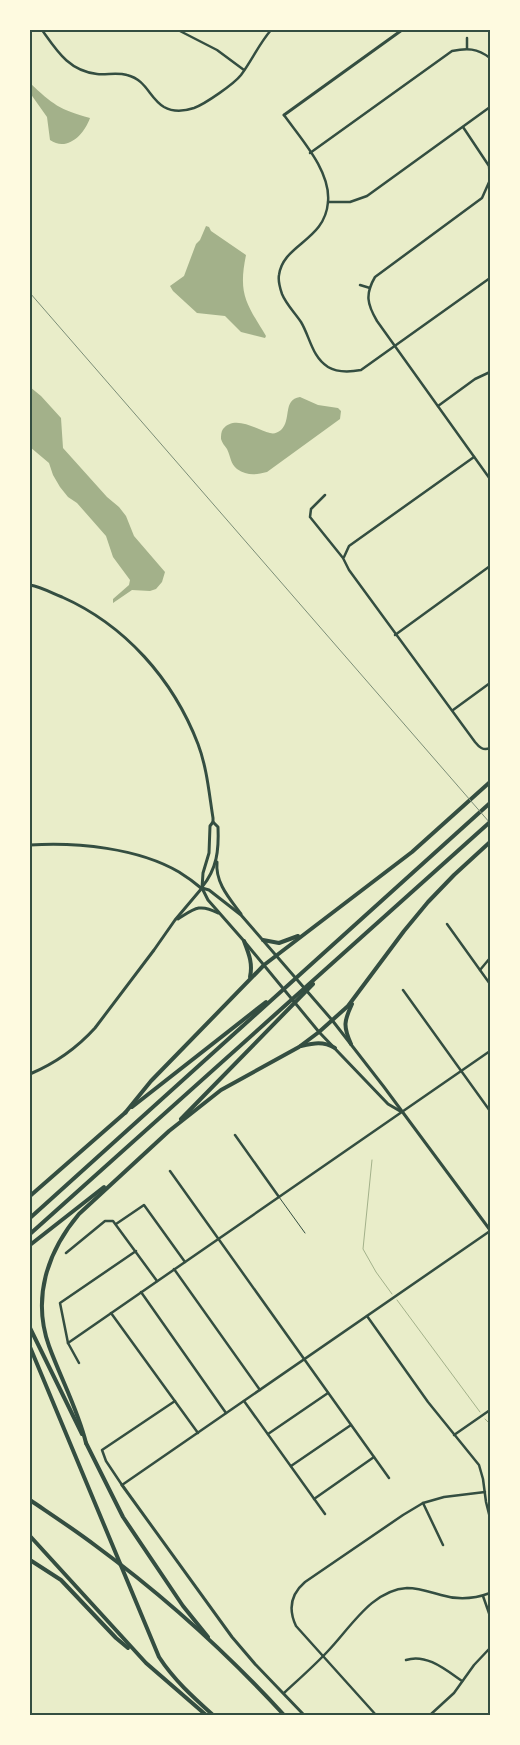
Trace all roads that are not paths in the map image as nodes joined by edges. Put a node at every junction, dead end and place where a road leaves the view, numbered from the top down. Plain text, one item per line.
1 (42, 30) edge
2 (178, 30) edge
3 (271, 30) edge
4 (402, 30) edge
5 (467, 38) dead end
6 (467, 48) junction
7 (490, 58) edge
8 (244, 70) junction
9 (490, 107) edge
10 (284, 115) joint
11 (462, 127) junction
12 (310, 153) junction
13 (489, 186) edge
14 (328, 202) junction
15 (490, 278) edge
16 (360, 285) dead end
17 (370, 288) junction
18 (395, 346) junction
19 (490, 372) edge
20 (438, 406) junction
21 (474, 457) junction
22 (490, 479) edge
23 (325, 495) dead end
24 (343, 558) junction
25 (490, 566) edge
26 (30, 585) edge
27 (395, 635) junction
28 (490, 683) edge
29 (452, 711) junction
30 (490, 748) edge
31 (490, 782) edge
32 (490, 803) edge
33 (213, 822) junction
34 (490, 822) edge
35 (490, 842) edge
36 (30, 845) edge
37 (218, 854) junction
38 (202, 888) junction
39 (220, 914) junction
40 (241, 915) junction
41 (175, 920) junction
42 (448, 924) dead end
43 (304, 933) junction
44 (262, 940) junction
45 (244, 941) junction
46 (275, 955) junction
47 (490, 958) edge
48 (264, 965) junction
49 (480, 970) junction
50 (250, 977) junction
51 (319, 978) junction
52 (490, 984) edge
53 (403, 990) dead end
54 (275, 996) junction
55 (354, 999) junction
56 (332, 1020) junction
57 (319, 1032) junction
58 (351, 1044) junction
59 (298, 1046) junction
60 (335, 1048) junction
61 (490, 1051) edge
62 (461, 1071) junction
63 (30, 1074) edge
64 (490, 1112) edge
65 (125, 1113) junction
66 (402, 1113) junction
67 (169, 1131) junction
68 (234, 1135) dead end
69 (126, 1170) junction
70 (170, 1172) dead end
71 (30, 1196) edge
72 (279, 1196) junction
73 (30, 1218) edge
74 (116, 1224) junction
75 (490, 1231) edge
76 (305, 1233) dead end
77 (30, 1234) edge
78 (218, 1239) junction
79 (30, 1245) edge
80 (136, 1251) junction
81 (66, 1253) dead end
82 (185, 1262) junction
83 (174, 1269) junction
84 (157, 1281) junction
85 (142, 1292) junction
86 (112, 1313) junction
87 (367, 1316) junction
88 (30, 1328) edge
89 (68, 1343) junction
90 (30, 1347) edge
91 (304, 1359) junction
92 (79, 1363) dead end
93 (260, 1390) junction
94 (328, 1393) junction
95 (175, 1401) junction
96 (244, 1401) junction
97 (490, 1410) edge
98 (226, 1413) junction
99 (351, 1425) junction
100 (198, 1433) junction
101 (268, 1434) junction
102 (454, 1435) junction
103 (86, 1444) junction
104 (374, 1457) junction
105 (291, 1466) junction
106 (388, 1478) dead end
107 (122, 1485) junction
108 (485, 1492) junction
109 (314, 1499) junction
110 (30, 1500) edge
111 (423, 1503) junction
112 (325, 1514) dead end
113 (490, 1518) edge
114 (30, 1536) edge
115 (443, 1545) dead end
116 (30, 1560) edge
117 (490, 1593) edge
118 (483, 1596) junction
119 (490, 1616) edge
120 (213, 1643) junction
121 (490, 1648) edge
122 (323, 1656) junction
123 (406, 1660) dead end
124 (146, 1663) junction
125 (462, 1681) junction
126 (284, 1693) junction
127 (206, 1715) edge
128 (213, 1715) edge
129 (284, 1715) edge
130 (304, 1715) edge
131 (376, 1715) edge
132 (430, 1715) edge

1 - 8 street
2 - 8 street
3 - 8 street
4 - 10 street
5 - 6 street
6 - 7 street
6 - 12 street
9 - 11 street
10 - 12 street
11 - 13 street
11 - 14 street
12 - 14 street
13 - 17 street
14 - 18 street
15 - 18 street
16 - 17 street
17 - 18 street
18 - 20 street
19 - 20 street
20 - 21 street
21 - 22 street
21 - 24 street
23 - 24 street
24 - 27 street
25 - 27 street
26 - 33 street
27 - 29 street
28 - 29 street
29 - 30 street
31 - 43 main road
32 - 54 main road
33 - 37 street
33 - 38 street
34 - 51 main road
35 - 55 main road
36 - 38 street
37 - 38 street
37 - 40 street
38 - 39 street
38 - 40 street
38 - 41 street
39 - 41 street
39 - 45 street
40 - 44 street
41 - 63 street
42 - 49 street
43 - 44 main road
43 - 46 main road
44 - 46 street
45 - 48 street
45 - 50 main road
46 - 48 main road
46 - 56 street
47 - 49 street
48 - 50 main road
48 - 57 street
49 - 52 street
50 - 65 main road
51 - 67 main road
51 - 77 main road
53 - 62 street
54 - 65 main road
54 - 73 main road
55 - 56 main road
55 - 58 main road
56 - 57 main road
56 - 58 street
57 - 59 main road
57 - 60 street
58 - 66 street
59 - 60 main road
59 - 67 main road
60 - 66 street
61 - 62 street
62 - 64 street
62 - 66 street
65 - 71 main road
66 - 72 street
66 - 75 street
67 - 69 main road
68 - 72 street
69 - 79 main road
69 - 103 main road
70 - 78 street
72 - 76 lane
72 - 78 street
74 - 80 street
74 - 81 street
74 - 82 street
75 - 87 street
78 - 82 street
78 - 91 street
80 - 84 street
80 - 89 street
82 - 83 street
83 - 84 street
83 - 93 street
84 - 85 street
85 - 86 street
85 - 98 street
86 - 89 street
86 - 95 street
87 - 91 street
87 - 102 street
88 - 103 main road
89 - 92 street
90 - 128 main road
91 - 93 street
91 - 94 street
93 - 96 street
94 - 99 street
94 - 101 street
95 - 100 street
95 - 107 street
96 - 98 street
96 - 101 street
97 - 102 street
98 - 100 street
99 - 104 street
99 - 105 street
100 - 107 street
101 - 105 street
102 - 108 street
103 - 120 main road
104 - 106 street
104 - 109 street
105 - 109 street
107 - 126 street
108 - 111 street
108 - 113 street
109 - 112 street
110 - 120 main road
111 - 115 street
111 - 122 street
114 - 124 main road
116 - 124 main road
117 - 118 street
118 - 119 street
118 - 122 street
120 - 129 main road
121 - 125 street
122 - 126 street
122 - 131 street
123 - 125 street
124 - 127 main road
125 - 132 street
126 - 130 street

